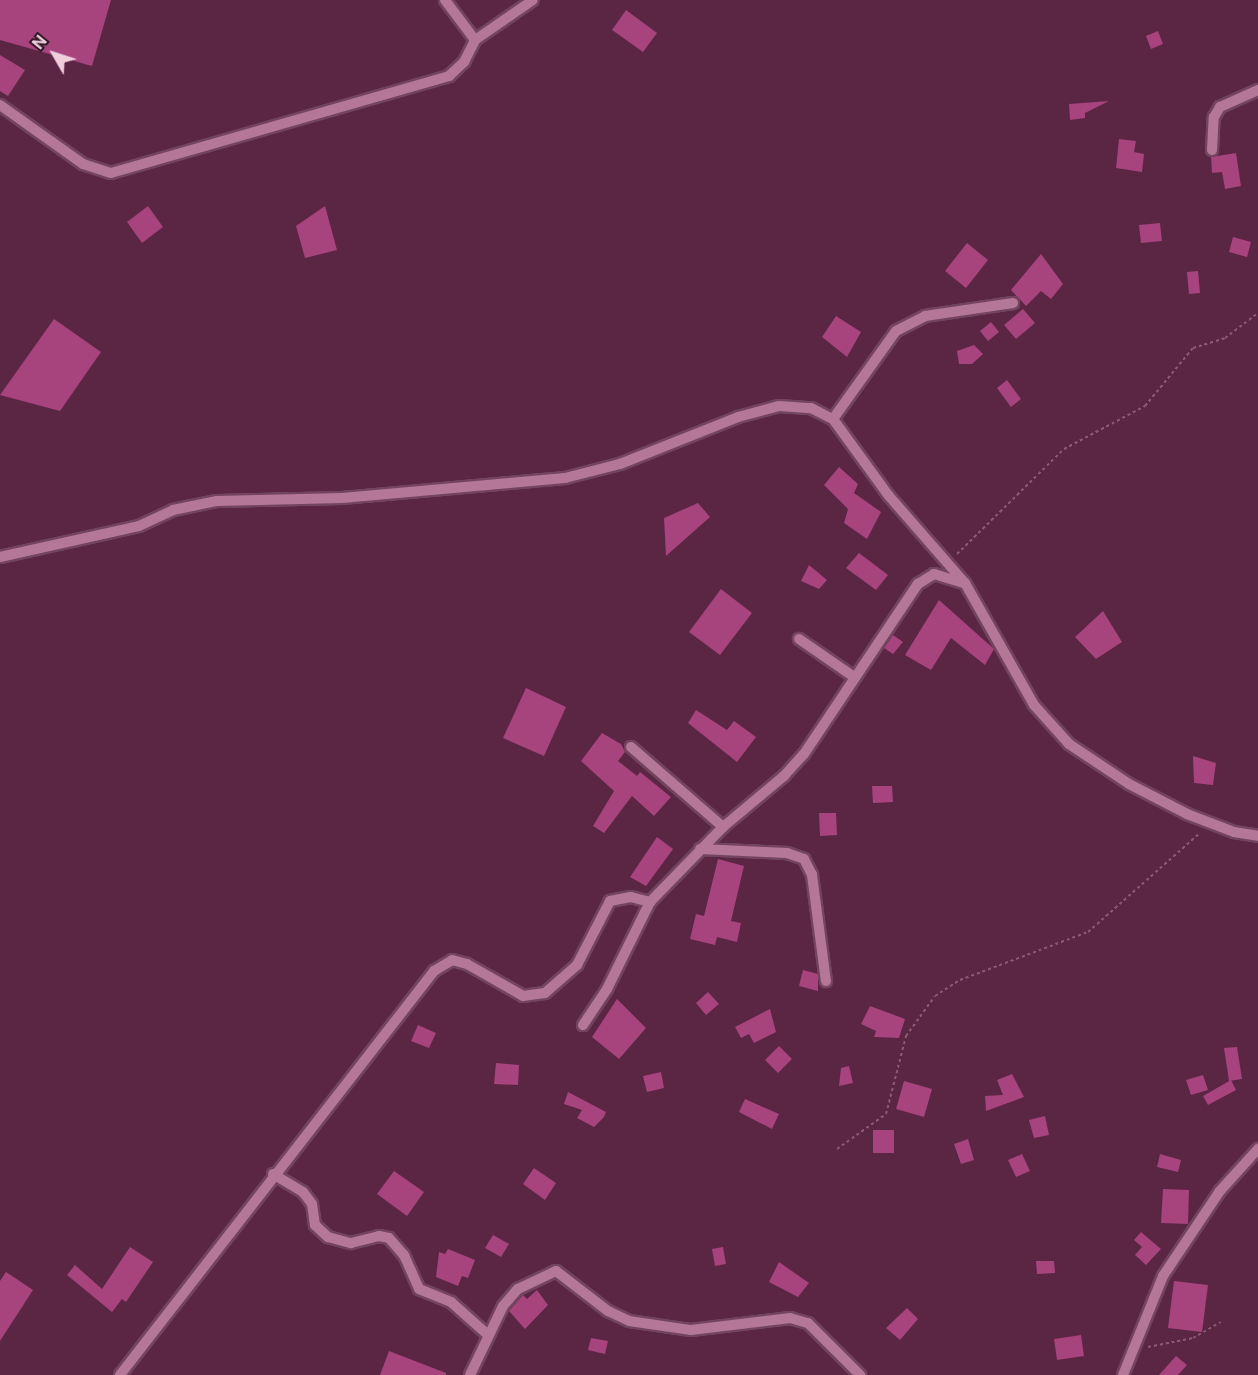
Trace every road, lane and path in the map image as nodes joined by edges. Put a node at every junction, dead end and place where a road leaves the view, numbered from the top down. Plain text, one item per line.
1 (445, 0) edge
2 (533, 0) edge
3 (475, 40) junction
4 (1258, 90) edge
5 (0, 105) edge
6 (1212, 150) dead end
7 (1013, 303) dead end
8 (1258, 313) edge
9 (833, 419) junction
10 (0, 557) edge
11 (949, 563) junction
12 (965, 583) junction
13 (799, 639) dead end
14 (854, 677) junction
15 (631, 747) dead end
16 (1211, 824) junction
17 (723, 827) junction
18 (1258, 836) edge
19 (700, 849) junction
20 (650, 902) junction
21 (826, 981) dead end
22 (583, 1025) dead end
23 (837, 1149) dead end
24 (1258, 1149) edge
25 (273, 1174) junction
26 (1221, 1322) dead end
27 (488, 1335) junction
28 (1134, 1350) junction
29 (120, 1375) edge
30 (470, 1375) edge
31 (860, 1375) edge
32 (1123, 1375) edge

1 - 3 street
2 - 3 street
3 - 5 street
4 - 6 street
7 - 9 street
8 - 11 path
9 - 10 street
9 - 11 street
11 - 12 street
12 - 14 street
12 - 16 street
13 - 14 street
14 - 17 street
15 - 17 street
16 - 18 street
16 - 23 path
17 - 19 street
19 - 20 street
19 - 21 street
20 - 22 street
20 - 25 street
24 - 28 street
25 - 27 street
25 - 29 street
26 - 28 path
27 - 30 street
27 - 31 street
28 - 32 street

